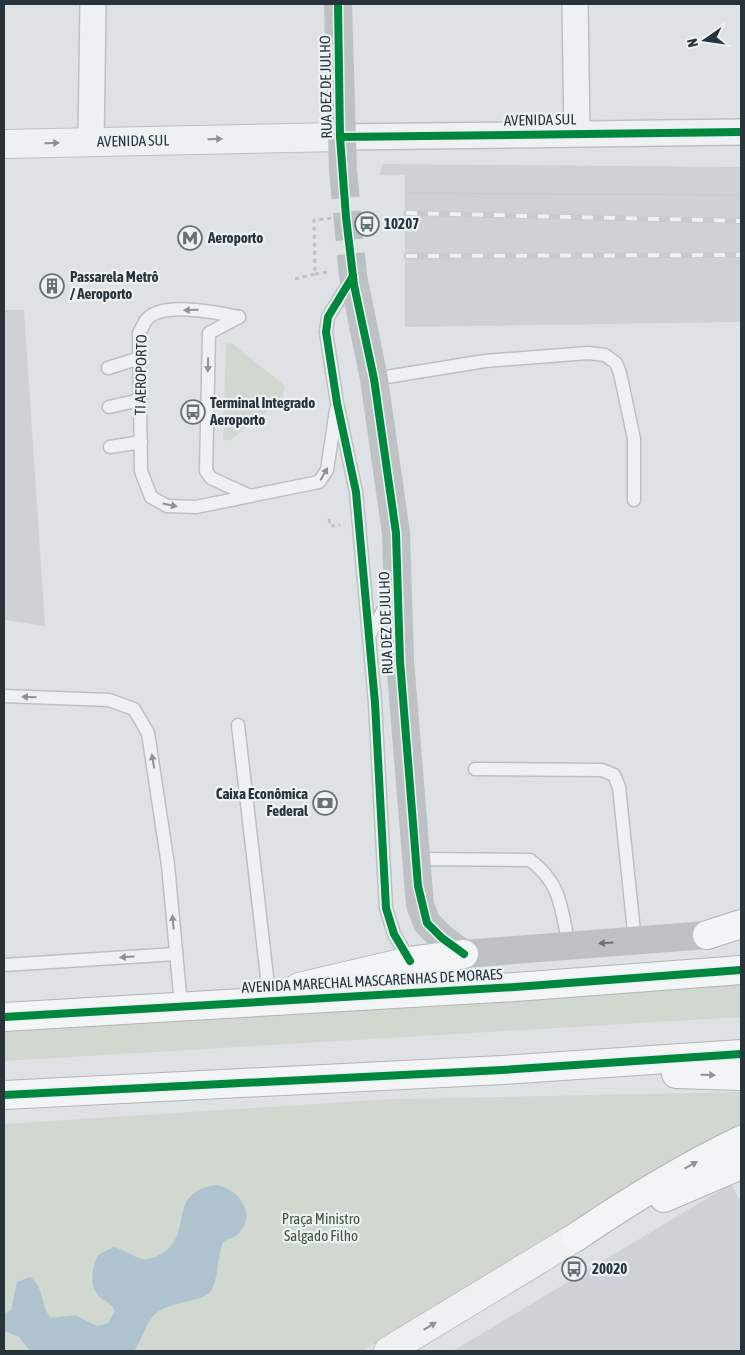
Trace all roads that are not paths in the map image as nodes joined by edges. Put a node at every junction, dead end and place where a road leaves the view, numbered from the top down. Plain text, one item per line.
1 (93, 4) edge
2 (338, 4) edge
3 (574, 4) edge
4 (741, 132) edge
5 (577, 134) junction
6 (340, 137) junction
7 (91, 142) junction
8 (4, 144) edge
9 (343, 170) tunnel mouth
10 (353, 276) joint
11 (140, 358) junction
12 (108, 368) dead end
13 (374, 379) junction
14 (140, 400) junction
15 (338, 403) junction
16 (109, 407) dead end
17 (141, 442) junction
18 (110, 447) dead end
19 (250, 496) junction
20 (634, 500) dead end
21 (398, 581) junction
22 (369, 636) junction
23 (4, 696) edge
24 (238, 725) dead end
25 (475, 769) dead end
26 (415, 859) junction
27 (741, 924) edge
28 (741, 934) edge
29 (707, 935) junction
30 (635, 941) junction
31 (569, 946) junction
32 (176, 954) junction
33 (464, 954) junction
34 (410, 961) junction
35 (4, 964) edge
36 (741, 970) edge
37 (269, 994) junction
38 (230, 1004) junction
39 (181, 1005) junction
40 (4, 1017) edge
41 (741, 1054) edge
42 (502, 1070) junction
43 (741, 1076) edge
44 (4, 1095) edge
45 (741, 1140) edge
46 (741, 1165) edge
47 (576, 1236) junction
48 (388, 1351) edge

1 - 7 street
2 - 6 main road, RUA DEZ DE JULHO
3 - 5 street
4 - 5 street, AVENIDA SUL
5 - 6 street, AVENIDA SUL
7 -> 6 street, AVENIDA SUL
6 - 9 main road, RUA DEZ DE JULHO
8 -> 7 street, AVENIDA SUL
10 - 13 main road, RUA DEZ DE JULHO
10 - 15 lane
11 - 12 lane
11 - 14 lane, TI AEROPORTO
11 - 19 lane, TI AEROPORTO
13 - 20 lane
13 - 21 main road, RUA DEZ DE JULHO
14 - 16 lane
14 - 17 lane, TI AEROPORTO
19 -> 15 lane, TI AEROPORTO
15 - 22 lane
17 - 18 lane
17 -> 19 lane, TI AEROPORTO
21 - 22 lane
21 - 26 main road, RUA DEZ DE JULHO
22 - 34 lane
32 -> 23 lane
24 - 37 lane
25 - 30 lane
26 - 31 lane
26 - 33 main road, RUA DEZ DE JULHO
27 - 29 highway
28 - 29 highway
29 - 30 main road
30 -> 31 main road
31 - 33 main road
32 -> 35 lane
32 - 39 lane
33 - 34 highway
34 - 37 highway
36 - 38 highway, AVENIDA MARECHAL MASCARENHAS DE MORAES
37 - 38 highway
38 - 39 highway, AVENIDA MARECHAL MASCARENHAS DE MORAES
39 - 40 highway, AVENIDA MARECHAL MASCARENHAS DE MORAES
41 - 42 highway
42 -> 43 highway
42 - 44 highway
47 -> 45 highway
46 - 47 highway
48 -> 47 street

